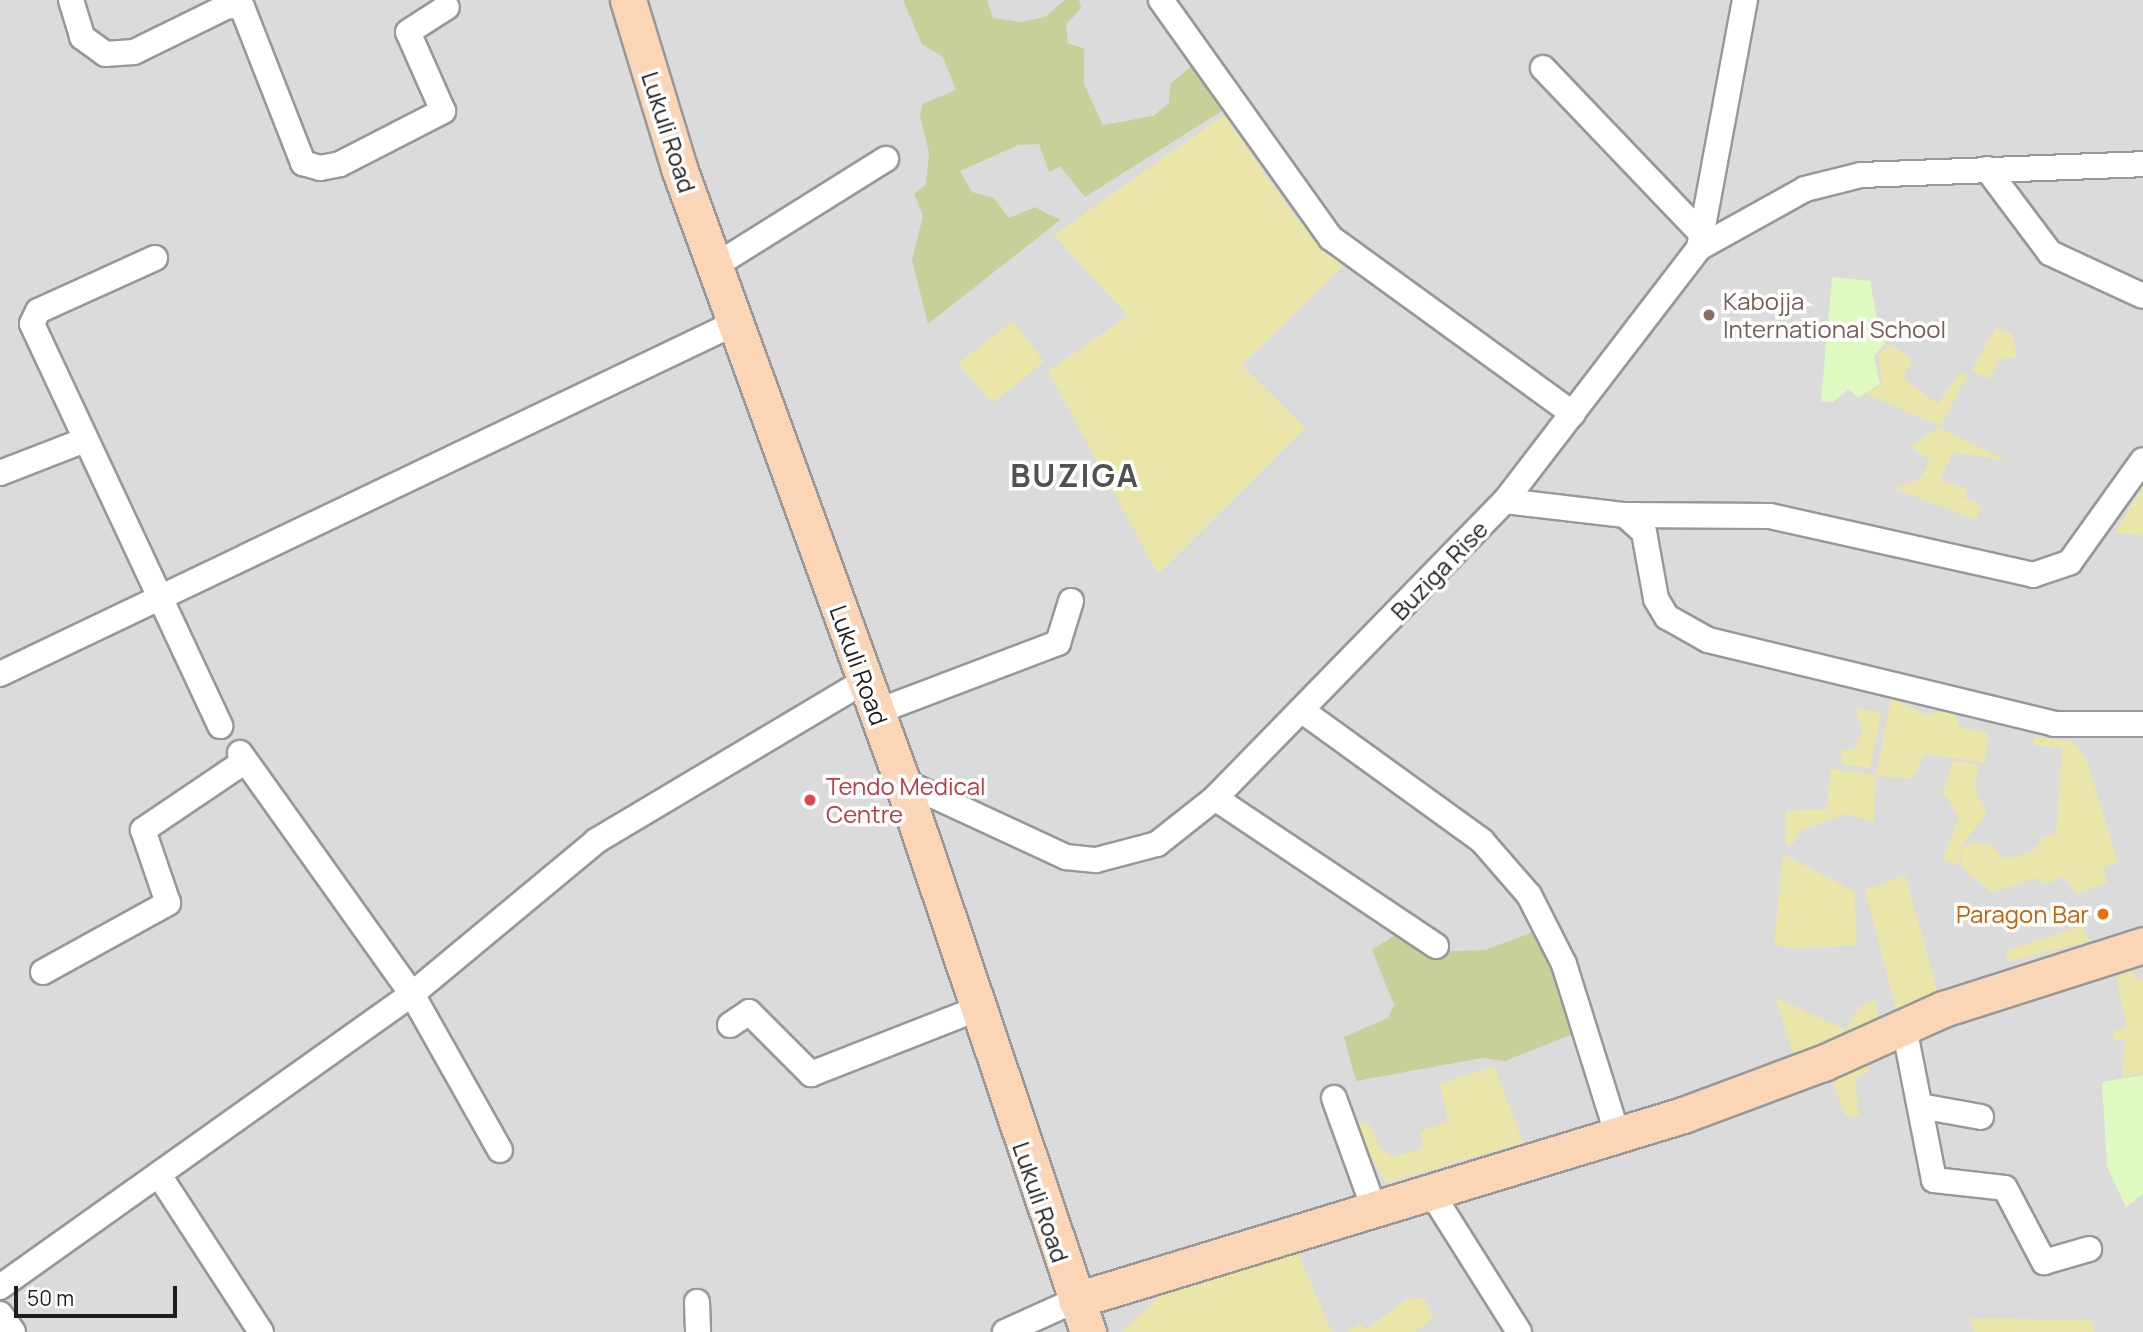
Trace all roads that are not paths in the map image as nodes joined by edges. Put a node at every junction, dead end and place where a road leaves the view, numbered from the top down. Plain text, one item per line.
1 (71, 0) edge
2 (628, 0) edge
3 (1161, 0) edge
4 (1745, 0) edge
5 (447, 7) dead end
6 (1543, 68) dead end
7 (886, 159) dead end
8 (2143, 164) edge
9 (1987, 169) junction
10 (1699, 240) junction
11 (155, 258) dead end
12 (713, 267) junction
13 (2143, 296) edge
14 (733, 324) junction
15 (1573, 414) junction
16 (85, 440) junction
17 (2143, 460) edge
18 (0, 473) edge
19 (1505, 501) junction
20 (1625, 515) junction
21 (159, 598) junction
22 (1071, 601) dead end
23 (0, 674) edge
24 (870, 697) junction
25 (1304, 712) junction
26 (2143, 724) edge
27 (220, 726) dead end
28 (902, 782) junction
29 (1215, 798) junction
30 (2143, 945) edge
31 (1436, 946) dead end
32 (43, 972) dead end
33 (412, 994) junction
34 (974, 1010) junction
35 (730, 1026) dead end
36 (1904, 1027) junction
37 (1334, 1098) dead end
38 (1920, 1106) junction
39 (1981, 1117) dead end
40 (1617, 1133) junction
41 (500, 1150) dead end
42 (159, 1175) junction
43 (1429, 1189) junction
44 (1373, 1206) junction
45 (2089, 1249) dead end
46 (2, 1282) edge
47 (697, 1303) dead end
48 (0, 1314) edge
49 (1082, 1316) edge
50 (13, 1332) edge
51 (261, 1332) edge
52 (698, 1332) edge
53 (1005, 1332) edge
54 (1519, 1332) edge

1 - 5 street
2 - 12 street, Lukuli Road
3 - 15 street
4 - 10 street, Buziga Rise
6 - 10 street
7 - 12 street
8 - 9 street
9 - 10 street
9 - 13 street
10 - 15 street, Buziga Rise
11 - 16 street
12 - 14 street, Lukuli Road
14 - 21 street
14 - 24 street, Lukuli Road
15 - 19 street, Buziga Rise
16 - 18 street
16 - 21 street
17 - 20 street
19 - 20 street
19 - 25 street, Buziga Rise
20 - 26 street
21 - 23 street
21 - 27 street
22 - 24 street
24 - 28 street, Lukuli Road
24 - 33 street
25 - 29 street, Buziga Rise
25 - 40 street
28 - 29 street, Buziga Rise
28 - 34 street, Lukuli Road
29 - 31 street
30 - 36 street
32 - 33 street
33 - 41 street
33 - 42 street
34 - 35 street
34 - 49 street, Lukuli Road
36 - 38 street
36 - 40 street
37 - 44 street
38 - 39 street
38 - 45 street
40 - 43 street
42 - 46 street
42 - 51 street
43 - 44 street
43 - 54 street
44 - 49 street
47 - 52 street
48 - 50 street
49 - 53 street

